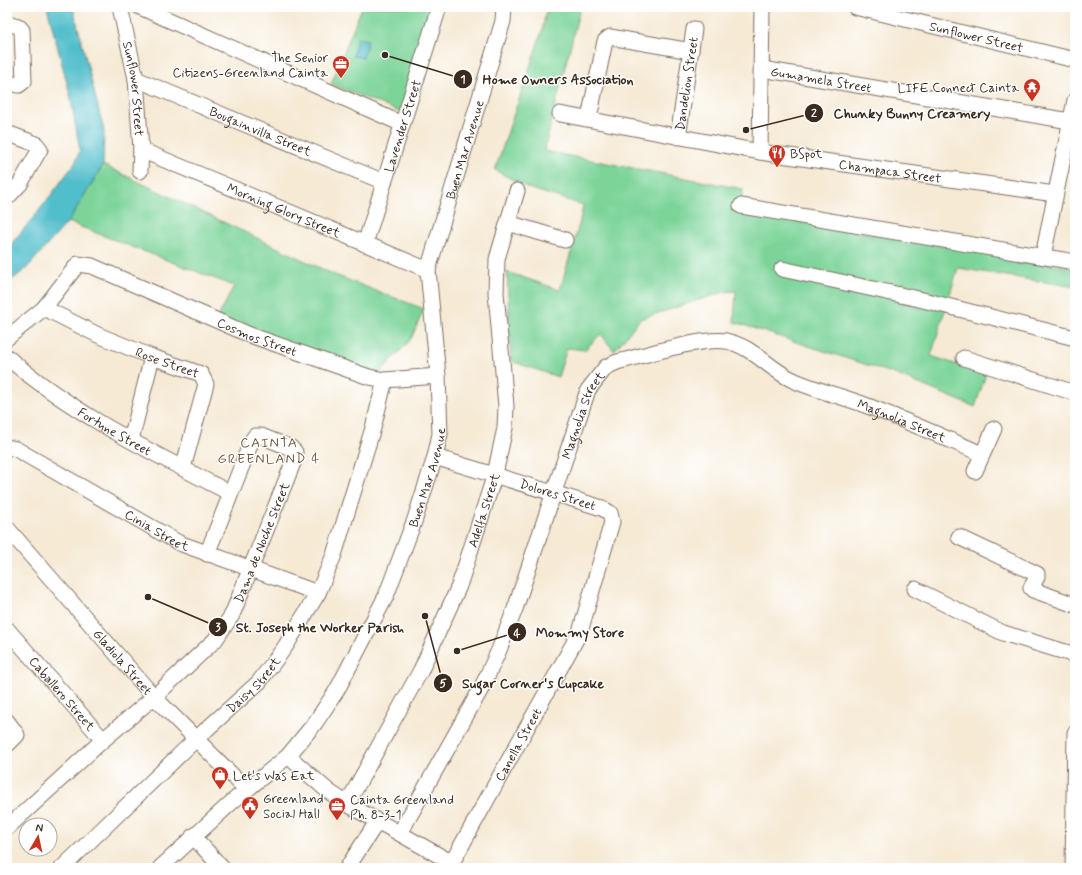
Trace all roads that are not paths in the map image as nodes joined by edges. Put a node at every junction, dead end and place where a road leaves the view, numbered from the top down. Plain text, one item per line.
1 (120, 7) edge
2 (140, 7) edge
3 (439, 7) edge
4 (504, 7) edge
5 (762, 7) edge
6 (855, 7) edge
7 (7, 23) edge
8 (694, 29) dead end
9 (691, 51) junction
10 (1075, 60) edge
11 (762, 68) junction
12 (136, 79) junction
13 (7, 83) edge
14 (1075, 100) edge
15 (560, 114) dead end
16 (589, 118) junction
17 (1070, 121) junction
18 (402, 124) junction
19 (7, 134) edge
20 (678, 137) junction
21 (141, 150) junction
22 (760, 152) junction
23 (140, 172) dead end
24 (384, 182) junction
25 (517, 191) dead end
26 (1055, 194) junction
27 (7, 198) edge
28 (741, 206) dead end
29 (508, 223) junction
30 (565, 240) dead end
31 (365, 244) junction
32 (1043, 256) junction
33 (1075, 262) edge
34 (782, 268) dead end
35 (428, 270) junction
36 (44, 308) junction
37 (7, 338) edge
38 (1075, 338) edge
39 (7, 357) edge
40 (152, 357) junction
41 (964, 358) dead end
42 (438, 376) junction
43 (385, 380) junction
44 (1075, 393) edge
45 (994, 429) dead end
46 (131, 440) junction
47 (7, 447) edge
48 (982, 454) junction
49 (435, 457) junction
50 (183, 468) junction
51 (975, 471) dead end
52 (495, 474) junction
53 (230, 493) junction
54 (553, 493) junction
55 (610, 514) joint
56 (7, 528) edge
57 (959, 537) dead end
58 (207, 554) junction
59 (251, 569) junction
60 (915, 589) dead end
61 (318, 593) junction
62 (1075, 605) edge
63 (7, 629) edge
64 (1075, 655) edge
65 (154, 697) junction
66 (7, 721) edge
67 (1075, 733) edge
68 (197, 738) junction
69 (103, 740) junction
70 (7, 745) edge
71 (288, 756) junction
72 (246, 789) junction
73 (347, 804) junction
74 (377, 822) junction
75 (7, 828) edge
76 (400, 834) junction
77 (194, 836) junction
78 (62, 868) edge
79 (160, 868) edge
80 (222, 868) edge
81 (347, 868) edge
82 (1073, 868) edge

1 - 12 street, Sunflower Street
2 - 18 street
3 - 18 street, Lavender Street
4 - 35 street, Buen Mar Avenue
5 - 11 street
6 - 10 street, Sunflower Street
7 - 13 street
8 - 9 street, Dandelion Street
9 - 16 street
9 - 20 street, Dandelion Street
11 - 17 street, Gumamela Street
11 - 22 street
12 - 21 street, Sunflower Street
12 - 24 street, Bougainvilla Street
14 - 17 street
15 - 16 street, Champaca Street
16 - 20 street, Champaca Street
17 - 26 street
18 - 24 street, Lavender Street
19 - 27 street
20 - 22 street, Champaca Street
21 - 23 street, Sunflower Street
21 - 31 street, Morning Glory Street
22 - 26 street, Champaca Street
24 - 31 street, Lavender Street
25 - 29 street, Adelfa Street
26 - 32 street
28 - 32 street
29 - 30 street
29 - 52 street, Adelfa Street
31 - 35 street, Morning Glory Street
32 - 33 street
34 - 38 street
35 - 42 street, Buen Mar Avenue
36 - 37 street
36 - 40 street, Rose Street
36 - 43 street, Cosmos Street
39 - 46 street, Fortune Street
40 - 46 street
40 - 50 street, Rose Street
41 - 44 street
42 - 43 street, Cosmos Street
42 - 49 street, Buen Mar Avenue
43 - 61 street, Daisy Street
45 - 48 street
46 - 50 street, Fortune Street
47 - 58 street, Cinia Street
48 - 51 street
48 - 54 street, Magnolia Street
49 - 52 street, Dolores Street
49 - 71 street, Buen Mar Avenue
50 - 53 street, Fortune Street
52 - 54 street, Dolores Street
52 - 73 street, Adelfa Street
53 - 58 street, Dama de Noche Street
53 - 59 street, Dama de Noche Street
54 - 55 street, Dolores Street
54 - 76 street, Magnolia Street
55 - 76 street, Canella Street
56 - 65 street, Gladiola Street
57 - 62 street
58 - 59 street, Cinia Street
59 - 61 street, Cinia Street
59 - 65 street, Dama de Noche Street
60 - 64 street
61 - 68 street, Daisy Street
63 - 69 street, Caballero Street
65 - 68 street, Gladiola Street
65 - 69 street, Dama de Noche Street
66 - 70 street
67 - 82 street
68 - 72 street, Gladiola Street
68 - 78 street, Daisy Street
69 - 75 street, Dama de Noche Street
71 - 72 street, Buen Mar Avenue
71 - 73 street
72 - 77 street, Buen Mar Avenue
73 - 74 street
74 - 76 street
74 - 81 street
77 - 79 street, Buen Mar Avenue
77 - 80 street

